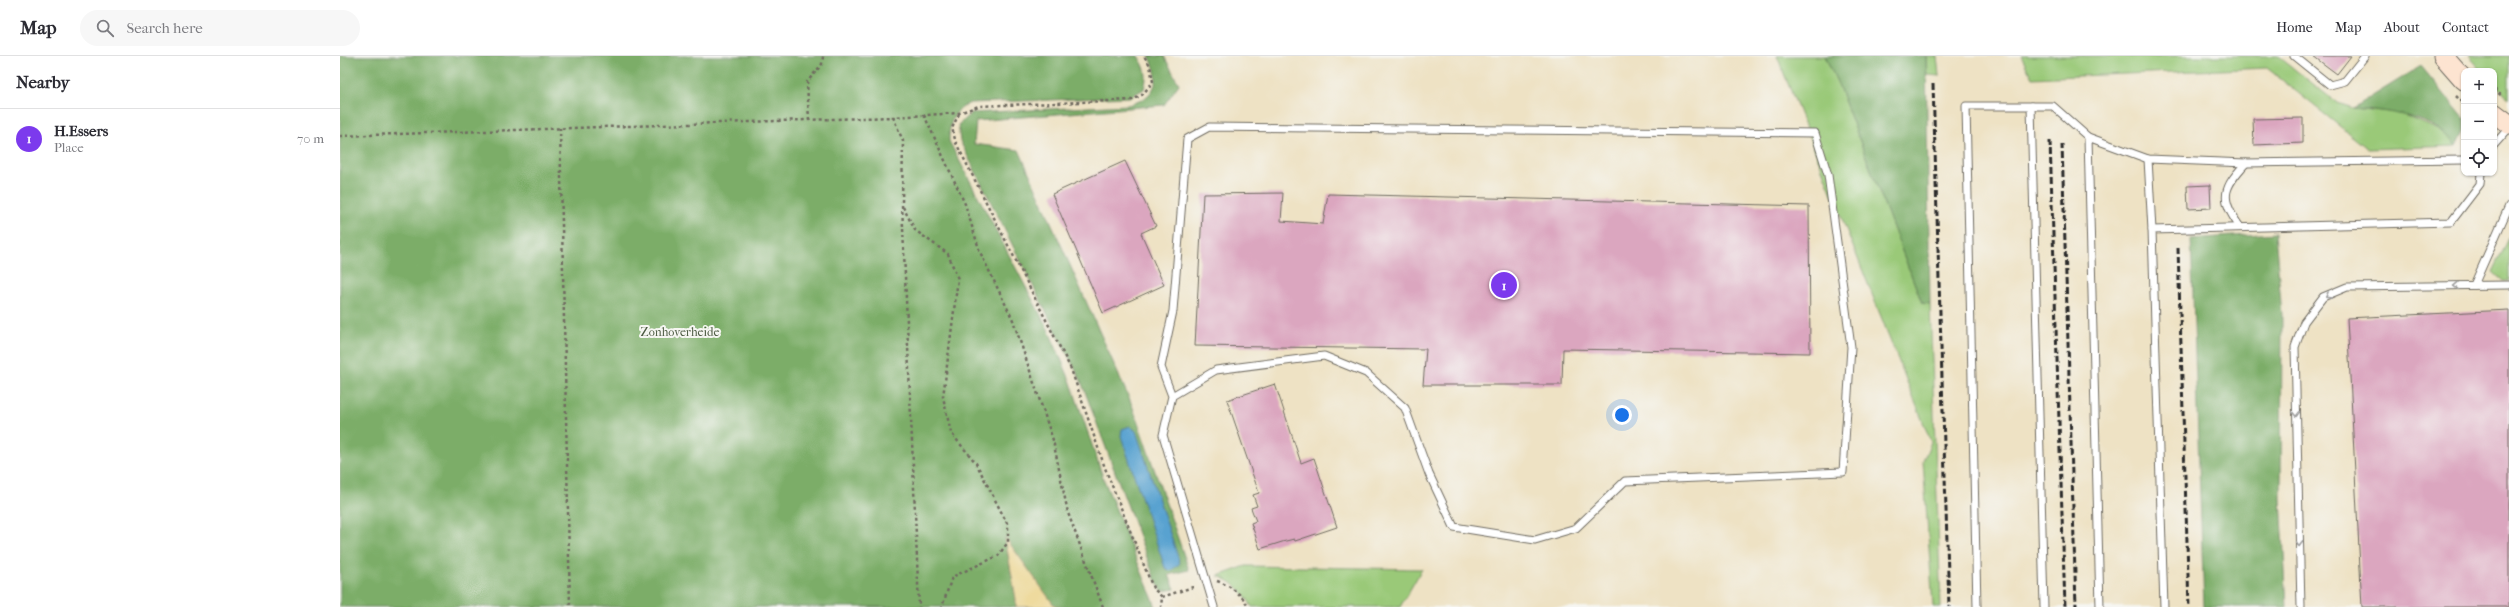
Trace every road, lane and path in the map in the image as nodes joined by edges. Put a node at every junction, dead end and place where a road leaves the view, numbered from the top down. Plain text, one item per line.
1 (823, 56) edge
2 (1144, 56) edge
3 (2294, 56) edge
4 (2365, 56) edge
5 (2443, 56) edge
6 (2461, 77) edge
7 (2031, 106) junction
8 (959, 113) junction
9 (924, 115) junction
10 (2497, 115) edge
11 (892, 118) junction
12 (808, 120) junction
13 (2509, 124) edge
14 (560, 128) junction
15 (2509, 128) edge
16 (340, 136) edge
17 (2088, 137) junction
18 (2497, 142) edge
19 (2148, 159) junction
20 (2461, 160) edge
21 (2246, 163) junction
22 (2481, 176) edge
23 (902, 204) junction
24 (2509, 206) edge
25 (2240, 227) junction
26 (2152, 230) junction
27 (2474, 285) junction
28 (2509, 285) edge
29 (1172, 396) junction
30 (570, 607) edge
31 (919, 607) edge
32 (942, 607) edge
33 (1103, 607) edge
34 (1161, 607) edge
35 (1214, 607) edge
36 (1977, 607) edge
37 (2044, 607) edge
38 (2100, 607) edge
39 (2164, 607) edge
40 (2300, 607) edge

1 - 12 path
2 - 8 path
3 - 4 lane
5 - 6 street
7 - 17 lane
7 - 36 lane
7 - 37 lane
8 - 9 path
8 - 34 path
9 - 11 path
9 - 33 path
10 - 13 street
11 - 12 path
11 - 23 path
12 - 14 path
14 - 16 path
14 - 30 path
15 - 18 lane
17 - 19 lane
17 - 38 lane
19 - 21 lane
19 - 26 lane
20 - 21 lane
21 - 25 lane
22 - 25 lane
23 - 31 path
23 - 32 path
24 - 27 lane
25 - 26 lane
26 - 39 lane
27 - 28 lane
27 -> 40 lane
29 - 29 lane
29 - 35 lane

